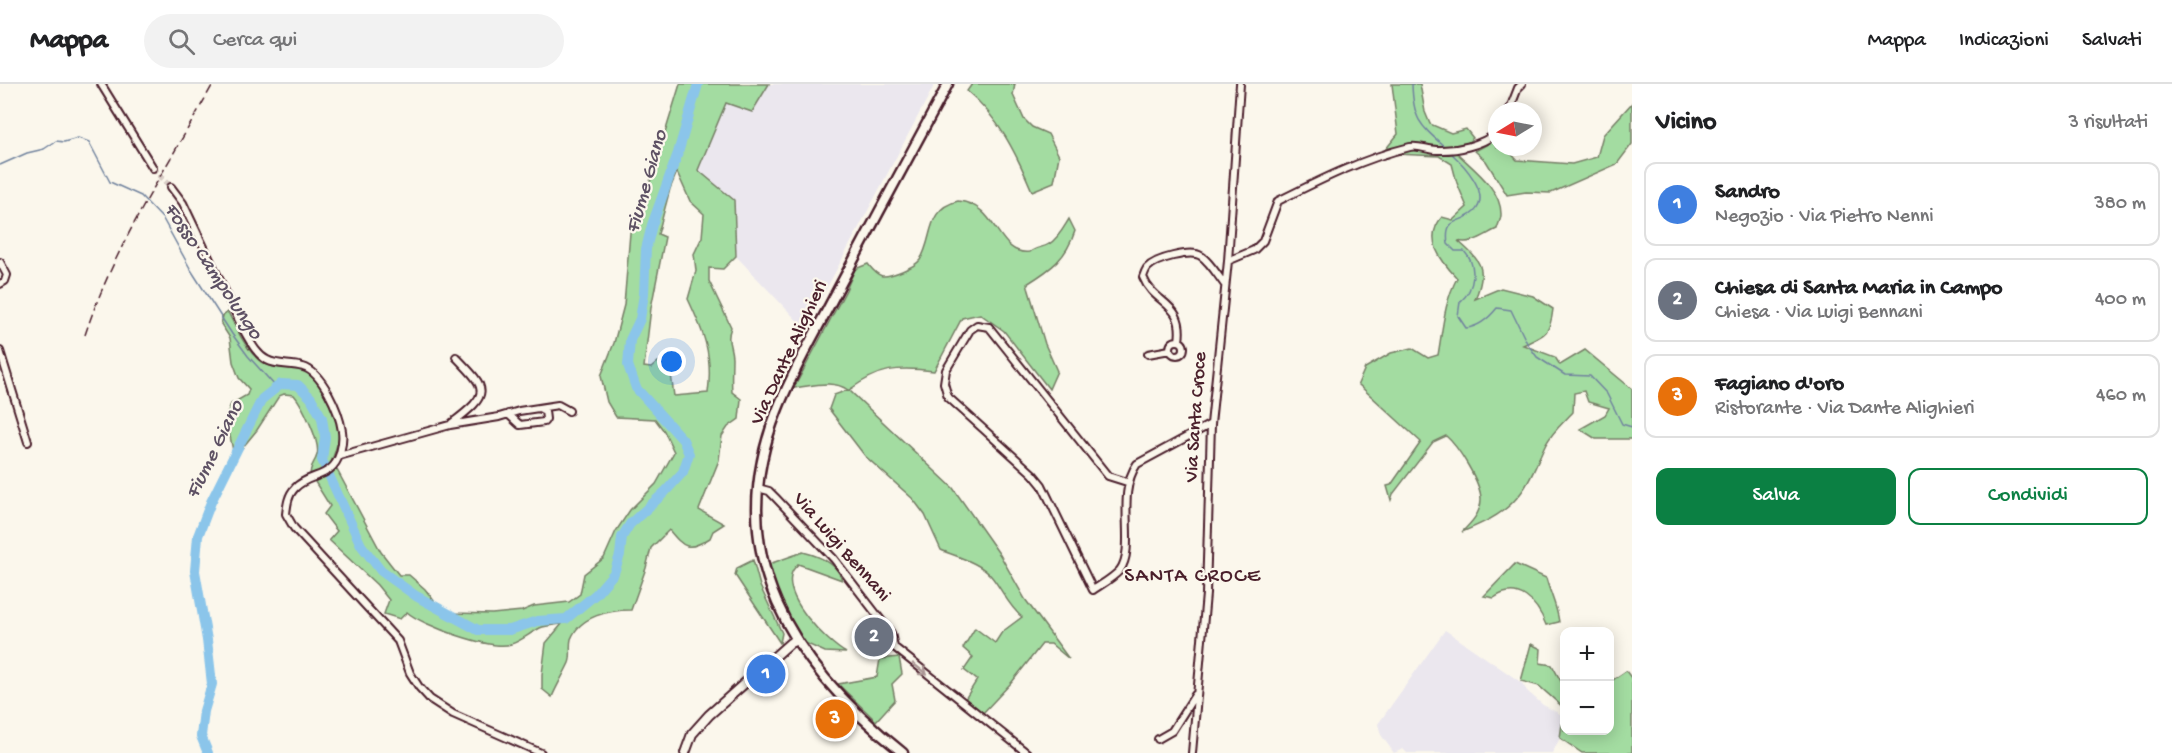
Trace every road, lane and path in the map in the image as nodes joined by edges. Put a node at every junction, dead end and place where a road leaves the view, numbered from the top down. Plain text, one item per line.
1 (101, 84) edge
2 (948, 84) edge
3 (1240, 84) edge
4 (1522, 84) edge
5 (1513, 102) edge
6 (1488, 140) edge
7 (153, 168) tunnel mouth
8 (171, 187) tunnel mouth
9 (1228, 261) junction
10 (0, 262) edge
11 (0, 284) edge
12 (1225, 285) junction
13 (1179, 341) junction
14 (1170, 350) junction
15 (0, 351) edge
16 (1148, 354) dead end
17 (456, 357) dead end
18 (541, 409) junction
19 (569, 411) dead end
20 (508, 414) junction
21 (1211, 424) junction
22 (450, 425) junction
23 (1202, 428) junction
24 (1210, 434) junction
25 (28, 442) dead end
26 (339, 456) junction
27 (1127, 482) junction
28 (758, 488) junction
29 (797, 640) junction
30 (1197, 692) junction
31 (1158, 739) dead end
32 (901, 752) edge
33 (541, 753) edge
34 (684, 753) edge
35 (1027, 753) edge
36 (1192, 753) edge

1 - 7 street
2 - 28 main road, Via Dante Alighieri
3 - 9 street, Via Santa Croce
4 - 5 street
6 - 9 street
8 - 26 street
9 - 12 street, Via Santa Croce
10 - 11 street
12 - 13 street
12 - 21 street, Via Santa Croce
13 - 14 street
13 - 14 street
14 - 16 street
15 - 25 street
17 - 22 street
18 - 19 street
18 - 20 street
18 - 20 street
20 - 22 street
21 - 23 street
21 - 24 street, Via Santa Croce
22 - 26 street
23 - 24 street
23 - 27 street
24 - 30 street, Via Santa Croce
26 - 33 street
27 - 27 street
28 - 29 main road, Via Dante Alighieri
28 -> 35 street, Via Luigi Bennani
29 - 32 main road, Via Dante Alighieri
29 - 34 street
30 - 31 street
30 - 36 street, Via Santa Croce

